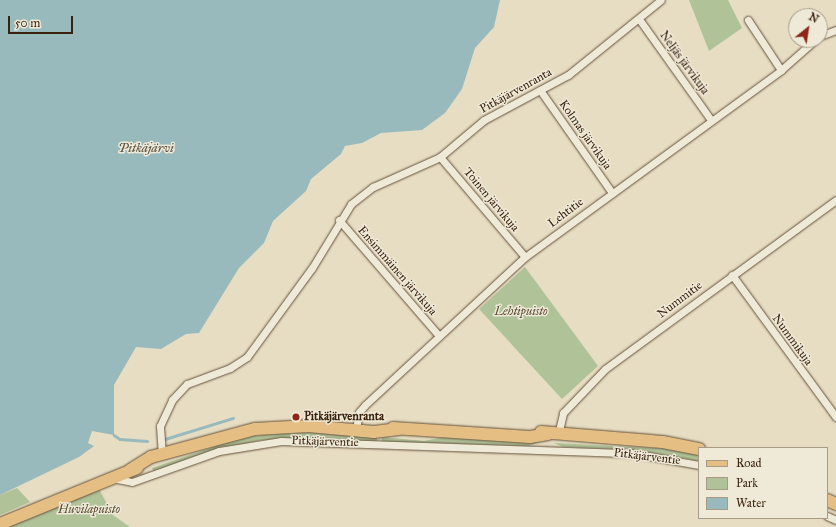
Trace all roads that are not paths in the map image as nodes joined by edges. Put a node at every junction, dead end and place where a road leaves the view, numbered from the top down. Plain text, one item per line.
1 (661, 0) edge
2 (639, 19) junction
3 (748, 20) dead end
4 (806, 48) edge
5 (781, 70) junction
6 (540, 90) junction
7 (711, 120) junction
8 (440, 157) junction
9 (612, 193) junction
10 (836, 200) edge
11 (339, 220) junction
12 (525, 258) junction
13 (732, 275) junction
14 (439, 336) junction
15 (836, 417) edge
16 (356, 429) junction
17 (553, 434) junction
18 (547, 449) junction
19 (698, 449) edge
20 (162, 455) junction
21 (698, 465) edge
22 (110, 477) junction
23 (0, 524) edge

1 - 2 street, Pitkäjärvenranta
2 - 6 street, Pitkäjärvenranta
2 - 7 street, Neljäs järvikuja
3 - 5 street
4 - 5 street, Lehtitie
5 - 7 street, Lehtitie
6 - 8 street, Pitkäjärvenranta
6 - 9 street, Kolmas järvikuja
7 - 9 street, Lehtitie
8 - 11 street, Pitkäjärvenranta
8 - 12 street, Toinen järvikuja
9 - 12 street, Lehtitie
10 - 13 street, Nummitie
11 - 14 street, Ensimmäinen järvikuja
11 - 20 street, Pitkäjärvenranta
12 - 14 street, Lehtitie
13 - 15 street, Nummikuja
13 - 17 street, Nummitie
14 - 16 street, Lehtitie
16 - 17 main road, Pitkäjärventie
16 - 20 main road, Pitkäjärventie
17 - 18 street
17 - 19 main road, Pitkäjärventie
18 - 21 street, Pitkäjärventie
18 - 22 street, Pitkäjärventie
20 - 22 main road, Pitkäjärventie
22 - 23 main road, Pitkäjärventie

